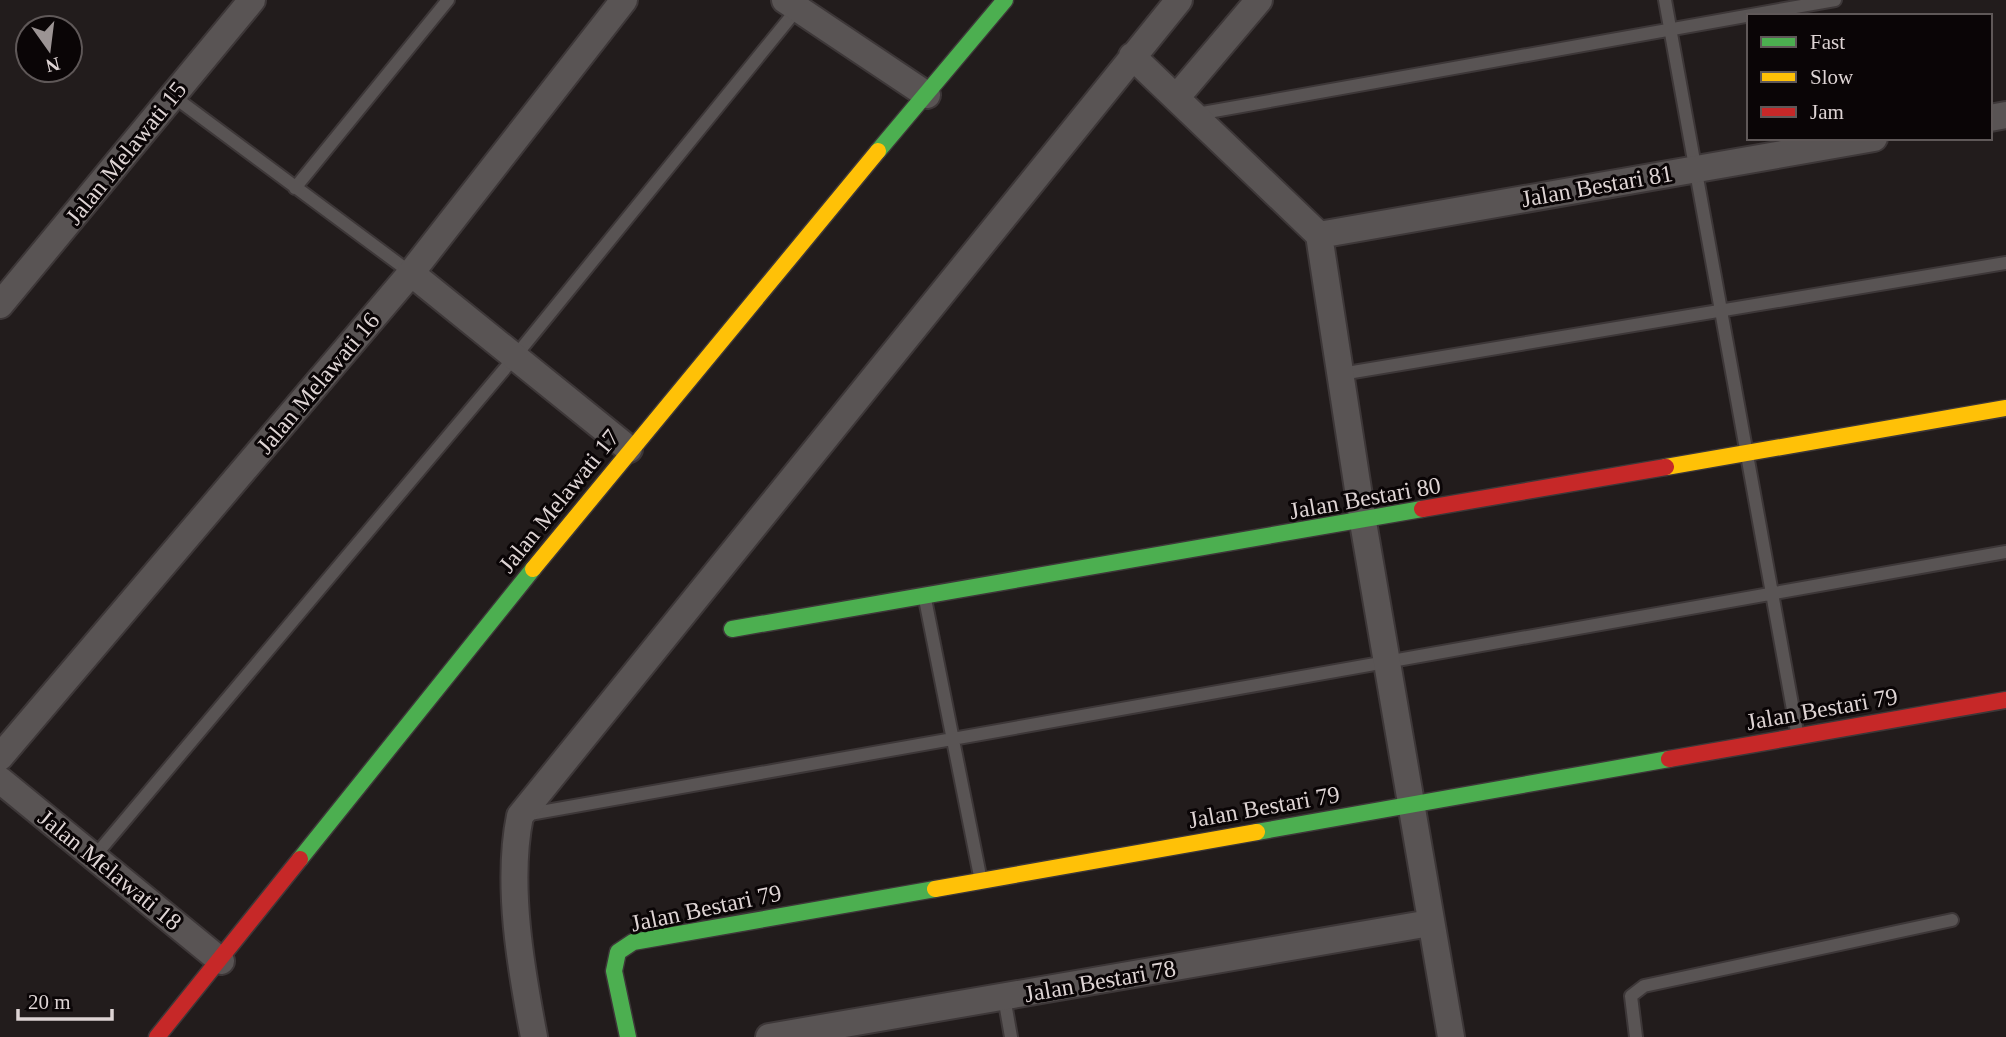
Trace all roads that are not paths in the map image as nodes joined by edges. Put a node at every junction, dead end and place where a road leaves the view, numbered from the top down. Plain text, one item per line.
1 (252, 0) edge
2 (448, 0) edge
3 (624, 0) edge
4 (1005, 0) edge
5 (1179, 0) edge
6 (1259, 0) edge
7 (1665, 0) edge
8 (1835, 0) edge
9 (791, 4) edge
10 (1758, 14) edge
11 (1747, 16) edge
12 (1671, 30) junction
13 (1132, 56) junction
14 (927, 94) junction
15 (173, 96) junction
16 (1176, 97) junction
17 (1196, 114) junction
18 (1863, 140) edge
19 (1696, 169) junction
20 (295, 188) junction
21 (1319, 235) junction
22 (2006, 263) edge
23 (411, 273) junction
24 (0, 306) edge
25 (1720, 311) junction
26 (513, 359) junction
27 (1340, 374) junction
28 (2006, 408) edge
29 (629, 449) junction
30 (1747, 454) junction
31 (1363, 522) junction
32 (2006, 552) edge
33 (1772, 594) junction
34 (925, 596) junction
35 (732, 629) dead end
36 (1387, 662) junction
37 (2006, 699) edge
38 (1798, 736) junction
39 (953, 739) junction
40 (0, 757) edge
41 (0, 780) edge
42 (1410, 804) junction
43 (520, 816) junction
44 (94, 857) junction
45 (981, 880) junction
46 (1952, 920) dead end
47 (1430, 923) junction
48 (221, 961) junction
49 (1004, 998) junction
50 (157, 1037) edge
51 (534, 1037) edge
52 (628, 1037) edge
53 (769, 1037) edge
54 (1011, 1037) edge
55 (1451, 1037) edge
56 (1636, 1037) edge

1 - 15 street, Jalan Melawati 15
2 - 20 lane
3 - 23 street, Jalan Melawati 16
4 - 14 street, Jalan Melawati 17
5 - 13 street
6 - 16 street
7 - 12 lane
8 - 10 lane
9 - 14 street
9 - 26 lane
11 - 12 lane
12 - 17 lane
12 - 19 lane
13 - 16 street
13 - 43 street
14 - 29 street, Jalan Melawati 17
15 - 20 lane
15 - 24 street, Jalan Melawati 15
16 - 17 street
17 - 21 street
18 - 19 street, Jalan Bestari 81
19 - 21 street, Jalan Bestari 81
19 - 25 lane
20 - 23 lane
21 - 27 street
22 - 25 lane
23 - 26 street
23 - 40 street, Jalan Melawati 16
25 - 27 lane
25 - 30 lane
26 - 29 street
26 - 44 lane
27 - 31 street
28 - 30 street, Jalan Bestari 80
29 - 48 street, Jalan Melawati 17
30 - 31 street, Jalan Bestari 80
30 - 33 lane
31 - 34 street, Jalan Bestari 80
31 - 36 street
32 - 33 lane
33 - 36 lane
33 - 38 lane
34 - 35 street, Jalan Bestari 80
34 - 39 lane
36 - 39 lane
36 - 42 street
37 - 38 street, Jalan Bestari 79
38 - 42 street, Jalan Bestari 79
39 - 43 lane
39 - 45 lane
41 - 44 street, Jalan Melawati 18
42 - 45 street, Jalan Bestari 79
42 - 47 street
43 - 51 street
44 - 48 street, Jalan Melawati 18
45 - 52 street, Jalan Bestari 79
46 - 56 lane
47 - 49 street, Jalan Bestari 78
47 - 55 street
48 - 50 street, Jalan Melawati 17
49 - 53 street, Jalan Bestari 78
49 - 54 lane

